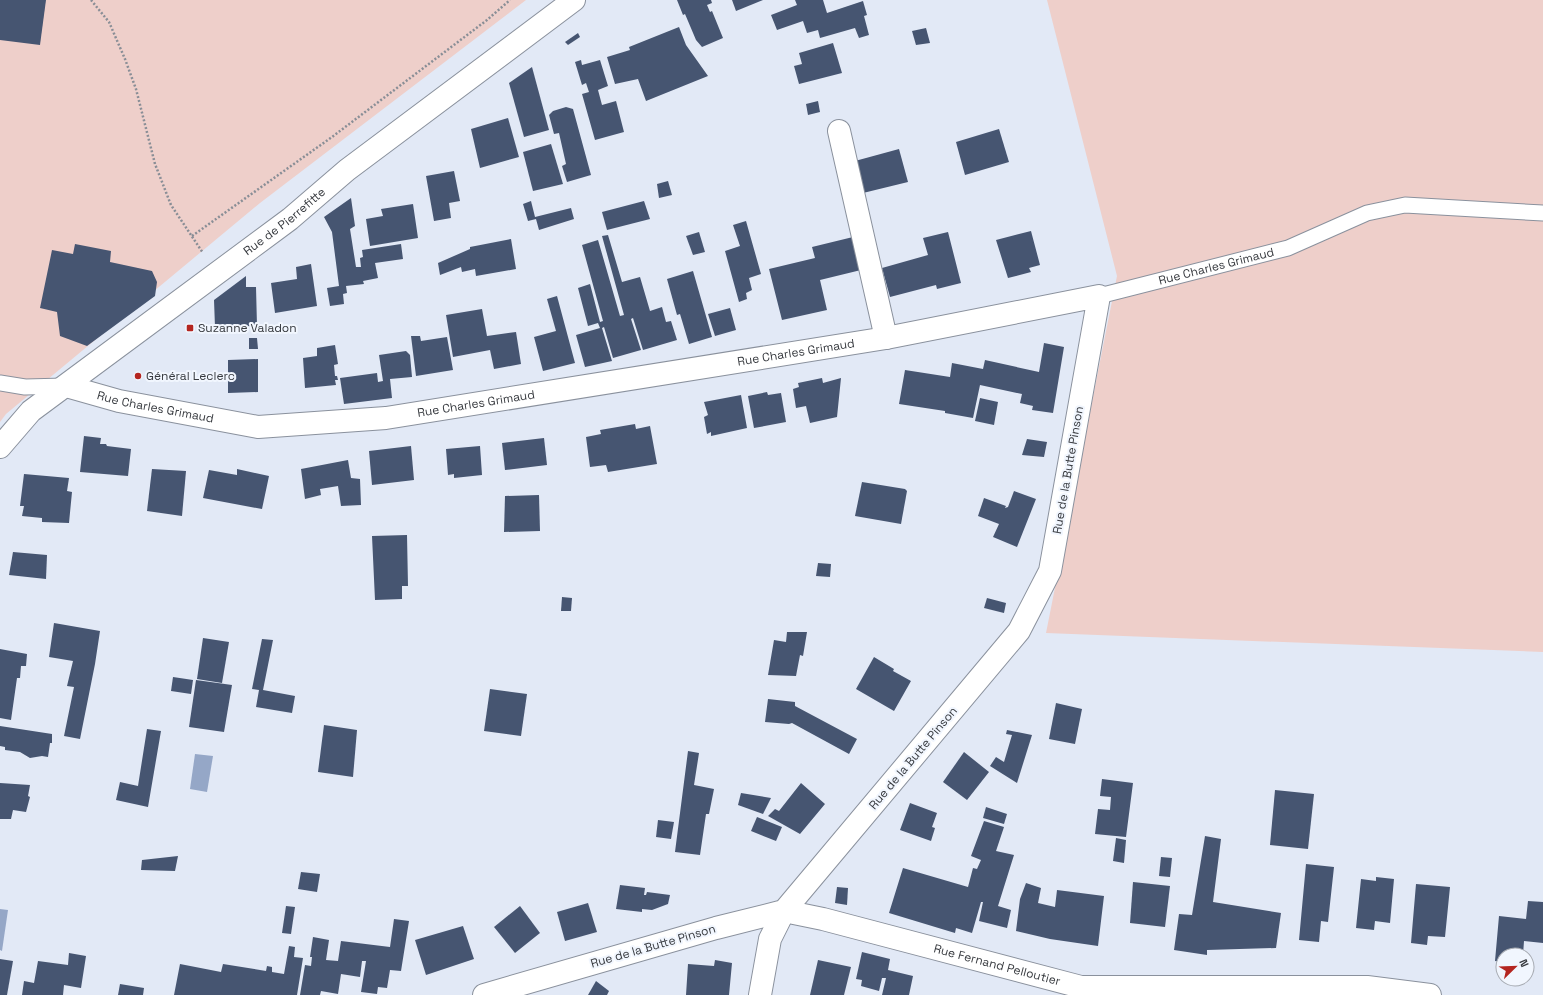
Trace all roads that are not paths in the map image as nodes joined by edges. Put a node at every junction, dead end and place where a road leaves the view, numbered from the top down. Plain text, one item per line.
1 (574, 0) edge
2 (839, 131) dead end
3 (1543, 213) edge
4 (1099, 296) junction
5 (886, 338) junction
6 (0, 383) edge
7 (66, 386) junction
8 (0, 448) edge
9 (784, 911) junction
10 (484, 995) edge
11 (760, 995) edge
12 (1430, 995) edge

1 - 7 street, Rue de Pierrefitte
2 - 5 street
3 - 4 lane, Rue Charles Grimaud
4 - 5 street, Rue Charles Grimaud
4 - 9 street, Rue de la Butte Pinson
5 - 7 street, Rue Charles Grimaud
6 - 7 lane
7 - 8 street, Rue de Pierrefitte
9 - 10 street, Rue de la Butte Pinson
9 - 11 street
9 - 12 street, Rue Fernand Pelloutier

